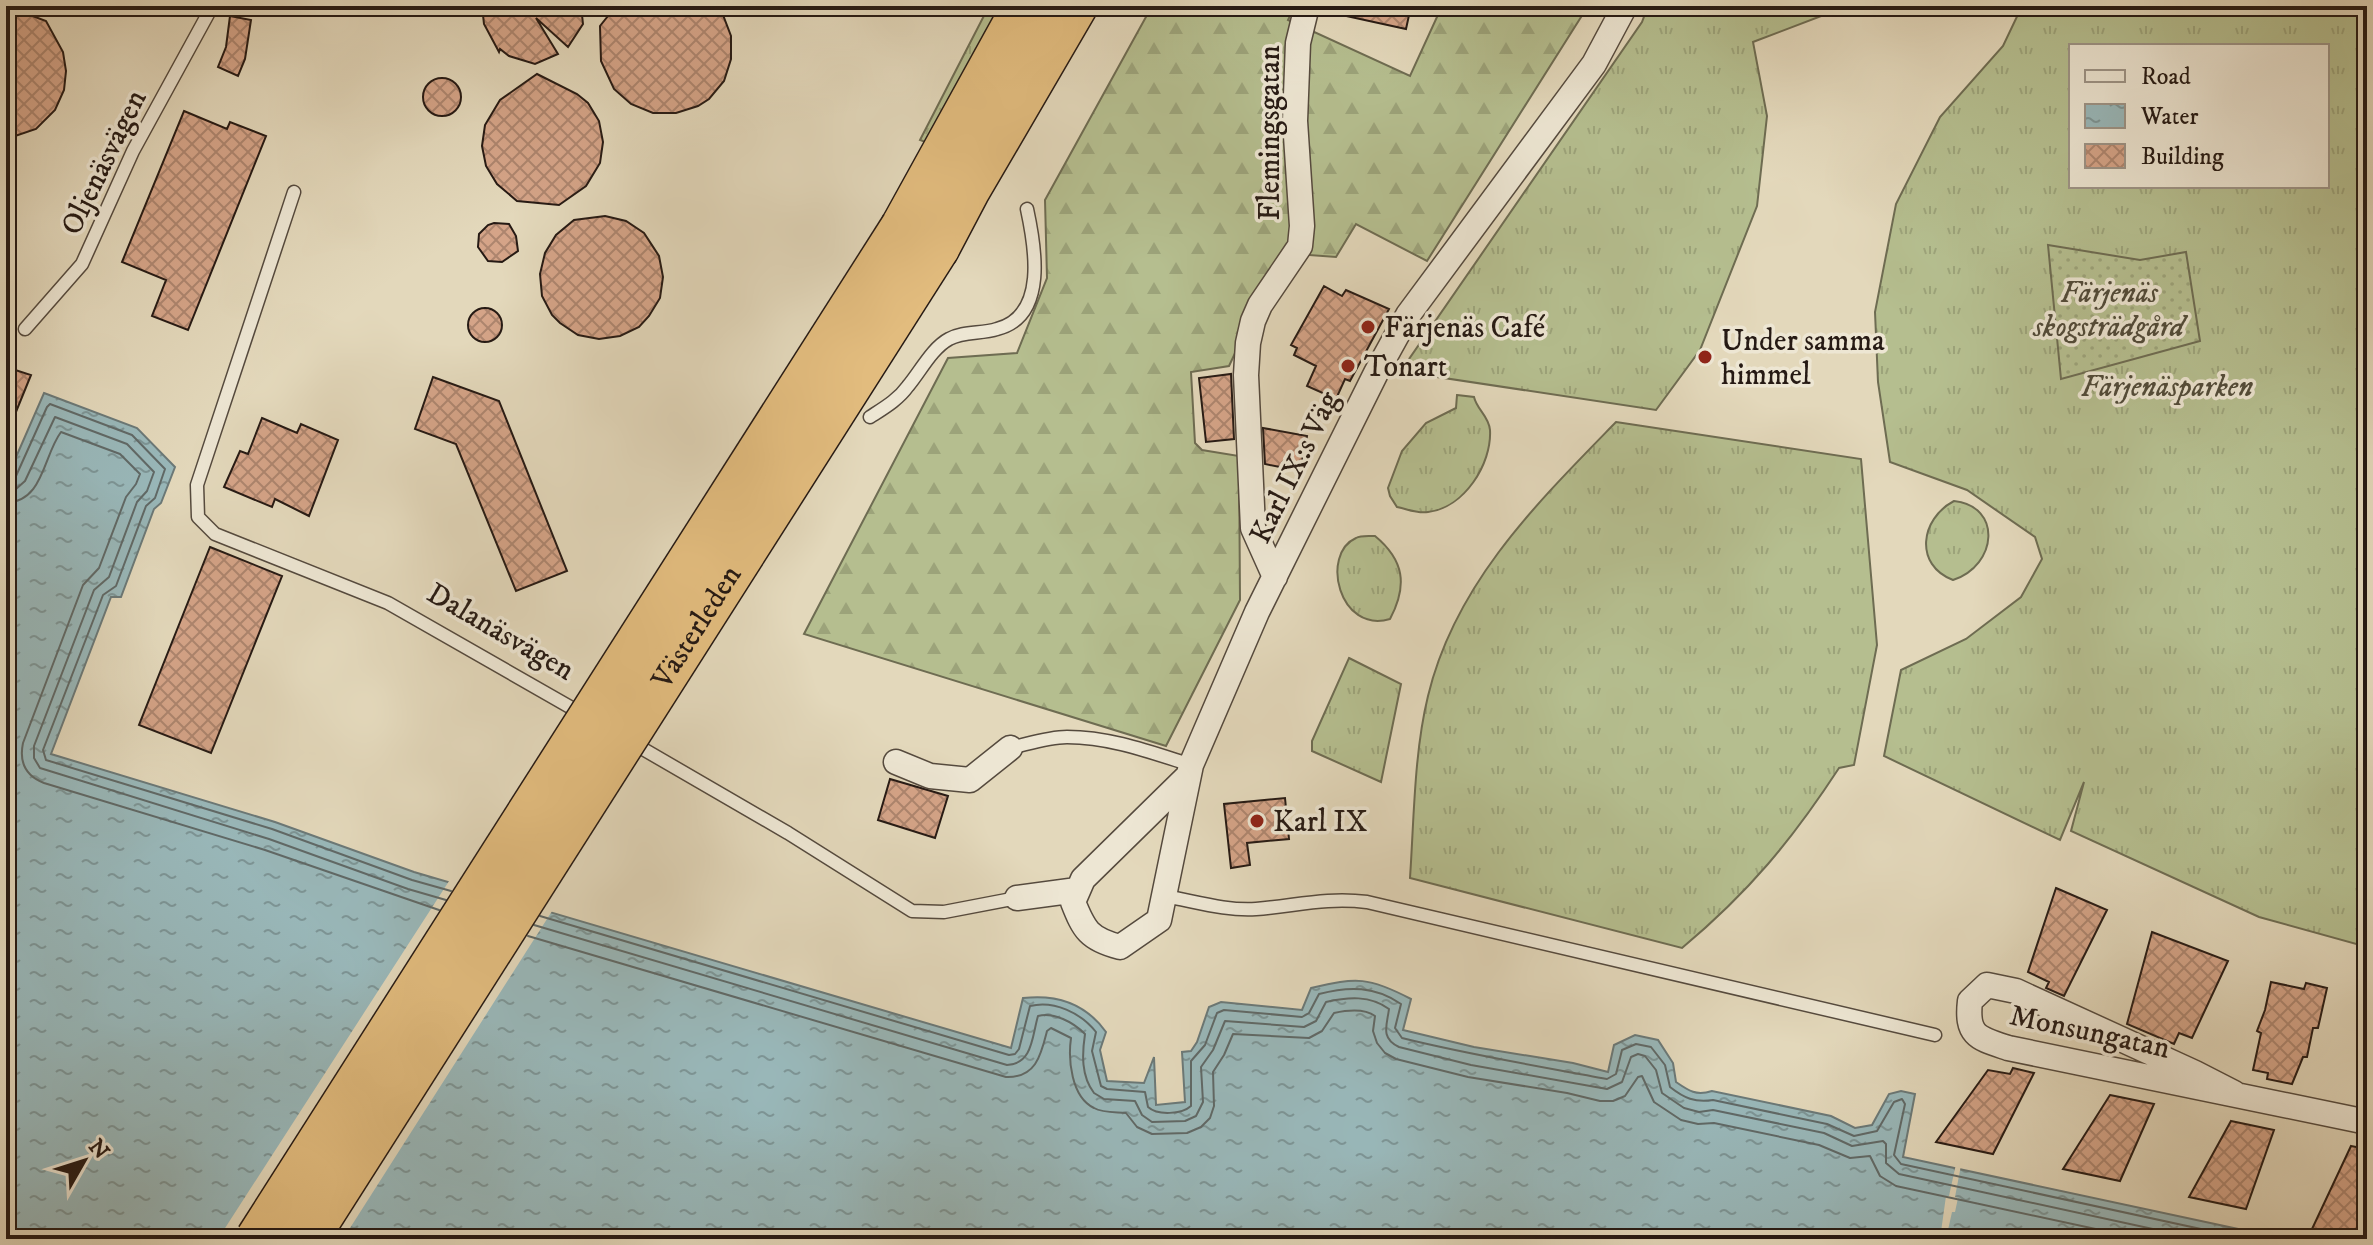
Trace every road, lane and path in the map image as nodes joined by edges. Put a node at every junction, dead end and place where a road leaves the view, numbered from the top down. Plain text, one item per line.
1 (204, 6) edge
2 (1025, 6) edge
3 (1075, 6) edge
4 (1307, 6) edge
5 (1625, 6) edge
6 (294, 192) dead end
7 (1027, 209) dead end
8 (920, 238) junction
9 (25, 329) dead end
10 (870, 417) dead end
11 (1275, 577) junction
12 (603, 726) dead end
13 (616, 733) dead end
14 (1010, 748) joint
15 (896, 762) dead end
16 (1189, 771) junction
17 (1077, 890) junction
18 (1164, 896) junction
19 (1017, 898) joint
20 (1935, 1035) dead end
21 (2234, 1093) junction
22 (2367, 1122) edge
23 (258, 1239) edge
24 (306, 1239) edge

1 - 9 lane, Oljenäsvägen
2 - 8 highway, Västerleden
3 - 8 highway, Västerleden
4 - 11 street, Flemingsgatan
5 - 11 street, Karl IX:s Väg
6 - 12 lane, Dalanäsvägen
7 - 10 lane
8 - 23 highway, Västerleden, bridge
8 - 24 highway, Västerleden, bridge
11 - 16 street, Karl IX:s Väg
13 - 19 lane
14 - 15 street
14 - 16 lane
16 - 17 street, Karl IX:s Väg
16 - 18 street, Karl IX:s Väg
17 - 18 street, Karl IX:s Väg
17 - 19 street
18 - 20 lane
21 - 21 street, Monsungatan
21 - 22 street, Monsungatan

